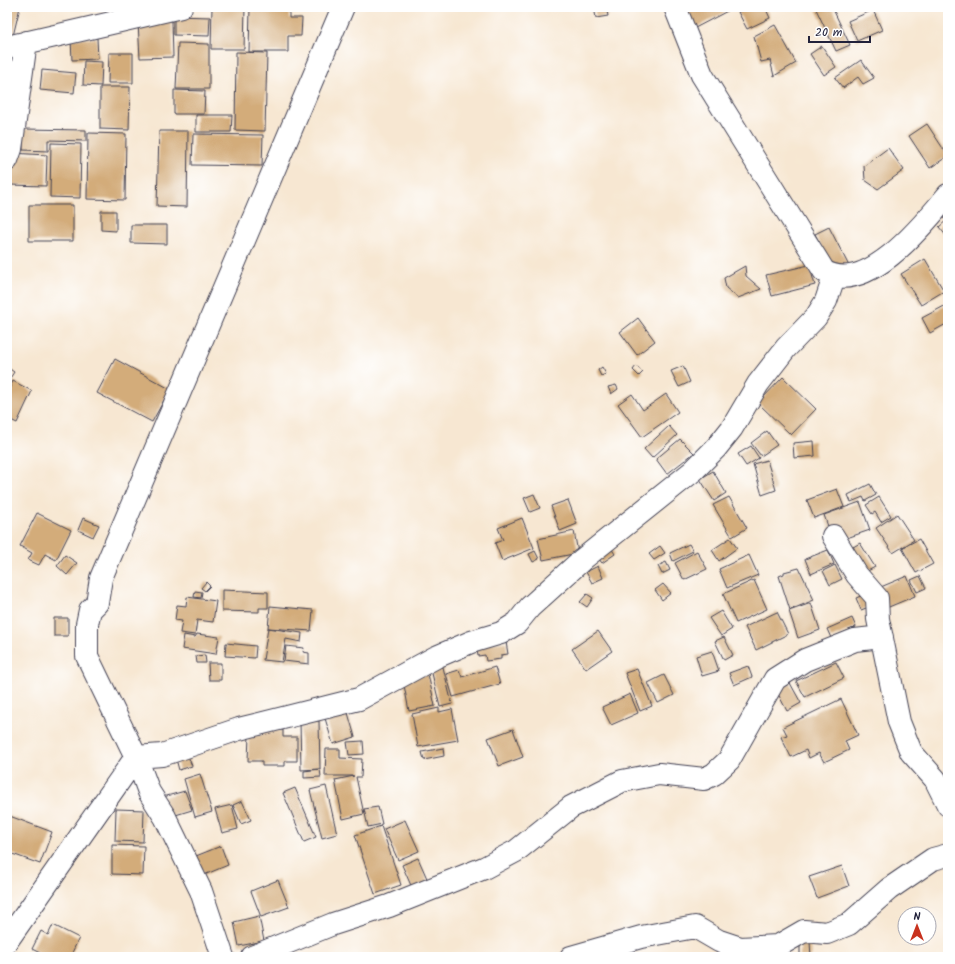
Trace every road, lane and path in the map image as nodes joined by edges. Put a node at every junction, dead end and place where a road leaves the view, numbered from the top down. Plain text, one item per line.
1 (181, 7) edge
2 (343, 7) edge
3 (675, 7) edge
4 (16, 44) edge
5 (8, 153) edge
6 (948, 195) edge
7 (834, 277) junction
8 (833, 536) dead end
9 (882, 637) junction
10 (136, 757) junction
11 (948, 805) edge
12 (948, 855) edge
13 (7, 941) edge
14 (775, 952) edge
15 (223, 957) edge
16 (252, 957) edge
17 (571, 957) edge

1 - 4 street
2 - 10 street
3 - 7 street
4 - 5 street
6 - 7 street
7 - 10 street
8 - 9 street
9 - 11 street
9 - 16 street
10 - 13 street
10 - 15 street
12 - 14 street
14 - 17 street

